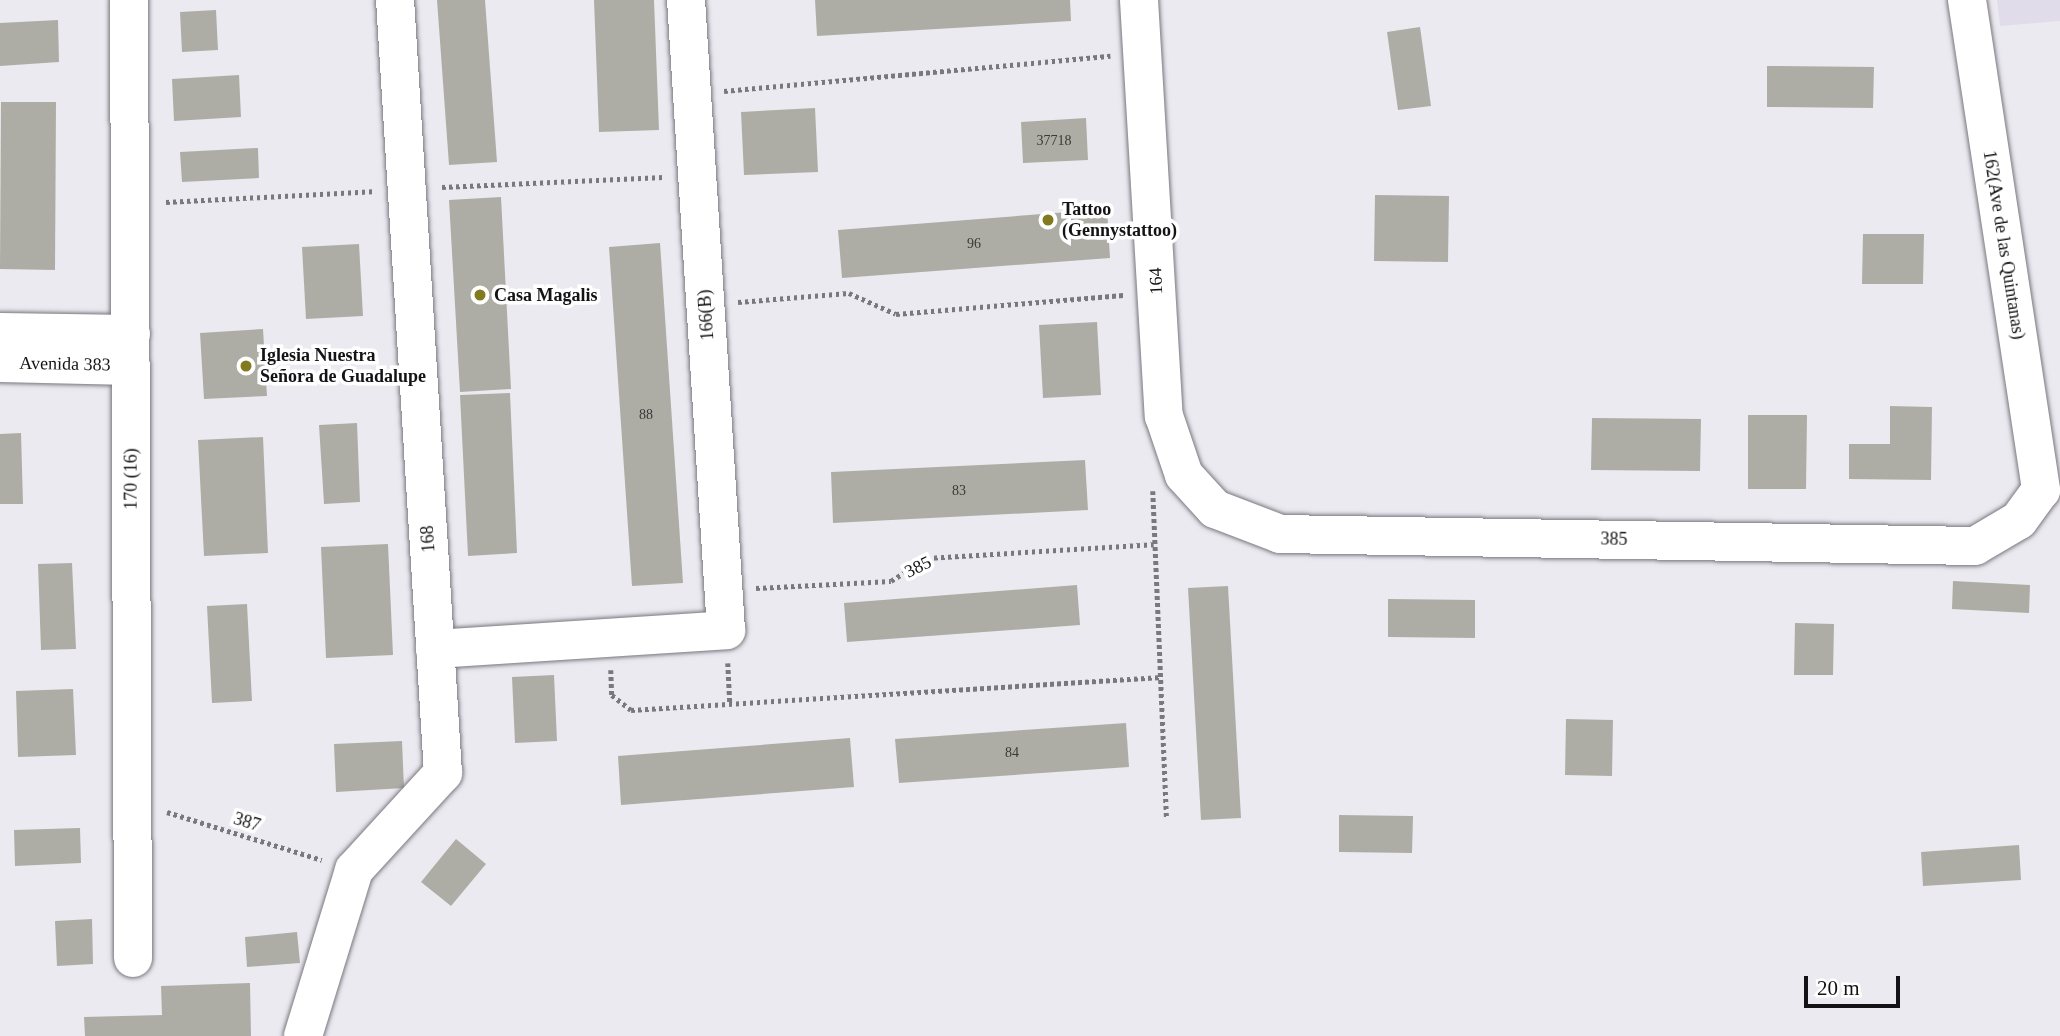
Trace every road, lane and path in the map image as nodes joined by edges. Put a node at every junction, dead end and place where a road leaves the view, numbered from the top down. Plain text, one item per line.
1 (129, 0) edge
2 (395, 0) edge
3 (686, 0) edge
4 (1139, 0) edge
5 (1967, 0) edge
6 (1143, 53) junction
7 (692, 94) junction
8 (1157, 292) junction
9 (706, 305) junction
10 (0, 332) edge
11 (131, 350) junction
12 (0, 363) edge
13 (1184, 475) joint
14 (2051, 496) edge
15 (724, 590) junction
16 (435, 649) junction
17 (610, 657) dead end
18 (1161, 677) junction
19 (133, 801) junction
20 (1167, 819) dead end
21 (354, 870) junction
22 (134, 958) dead end
23 (303, 1036) edge

1 - 11 street, 170 (16)
2 - 16 street, 168
3 - 7 street, 166(B)
4 - 6 street, 164
5 - 14 street, 162(Ave de las Quintanas)
6 - 7 path
6 - 8 street, 164
7 - 9 street, 166(B)
8 - 9 path
8 - 13 street, 164
9 - 15 street, 166(B)
10 - 11 street, Avenida 383
11 - 12 street, Avenida 383
11 - 19 street, 170 (16)
13 - 14 street, 385
15 - 16 street, 166(B)
15 - 18 path, 385
16 - 21 street, 168
17 - 18 path
18 - 20 path
19 - 21 path, 387
19 - 22 street, 170 (16)
21 - 23 street, 168

